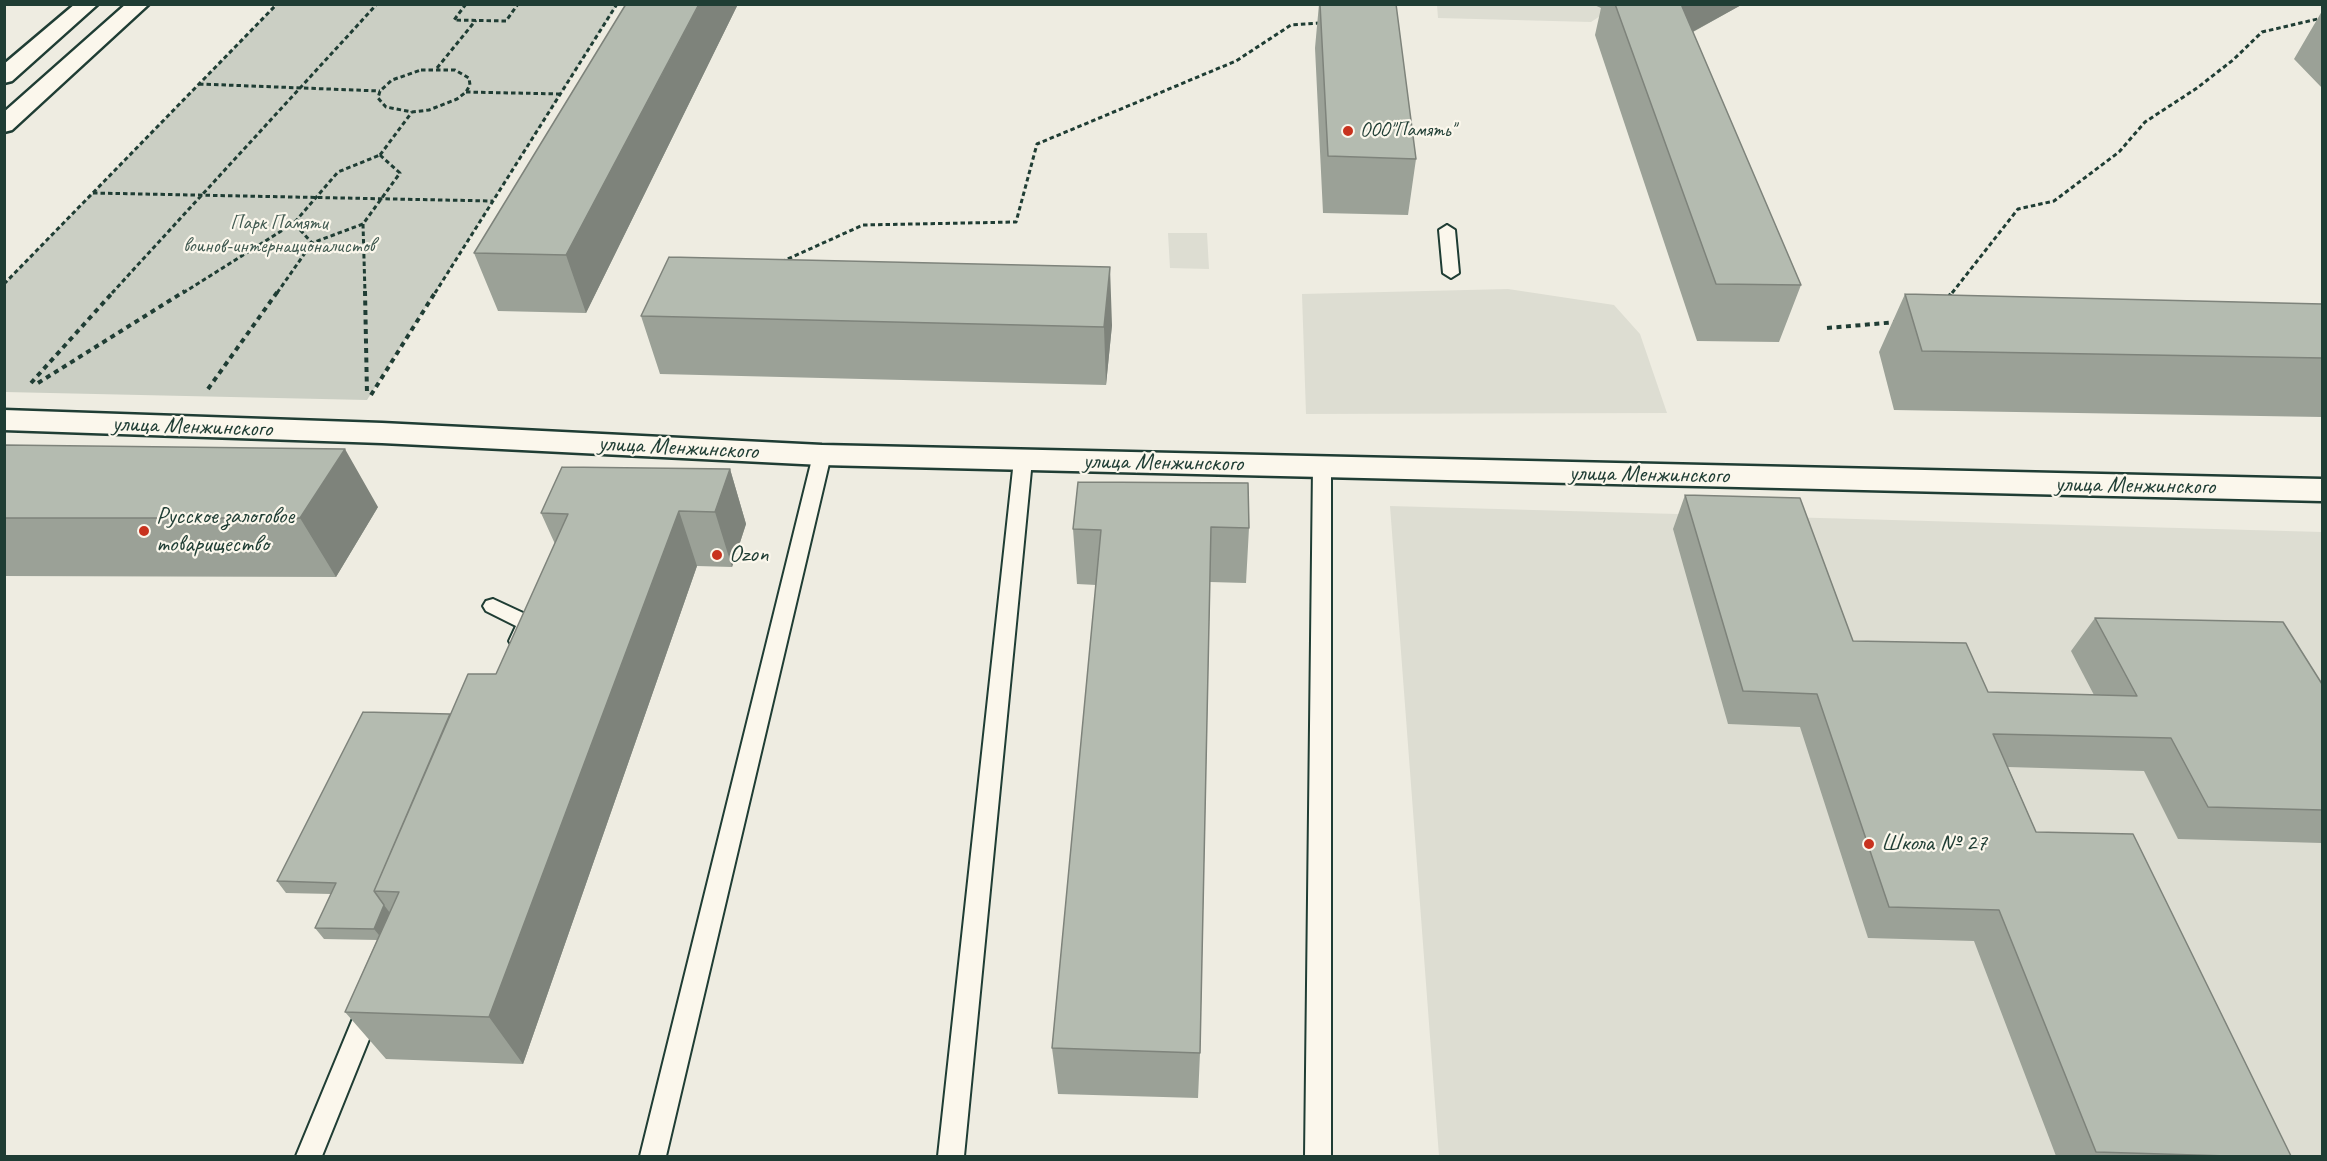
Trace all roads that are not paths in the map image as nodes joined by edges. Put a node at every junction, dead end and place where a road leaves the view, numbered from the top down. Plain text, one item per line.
1 (88, 4) edge
2 (139, 4) edge
3 (4, 76) edge
4 (4, 125) edge
5 (1447, 230) dead end
6 (1451, 273) dead end
7 (4, 420) edge
8 (822, 455) junction
9 (1023, 460) junction
10 (1322, 467) junction
11 (2322, 490) edge
12 (493, 606) dead end
13 (513, 657) edge
14 (377, 990) edge
15 (309, 1156) edge
16 (653, 1156) edge
17 (951, 1156) edge
18 (1318, 1156) edge

1 - 3 street
2 - 4 street
5 - 6 lane
7 - 8 street, улица Менжинского
8 - 9 street, улица Менжинского
8 - 16 lane
9 - 10 street, улица Менжинского
9 - 17 lane
10 - 11 street, улица Менжинского
10 - 18 lane
12 - 13 lane
14 - 15 lane

